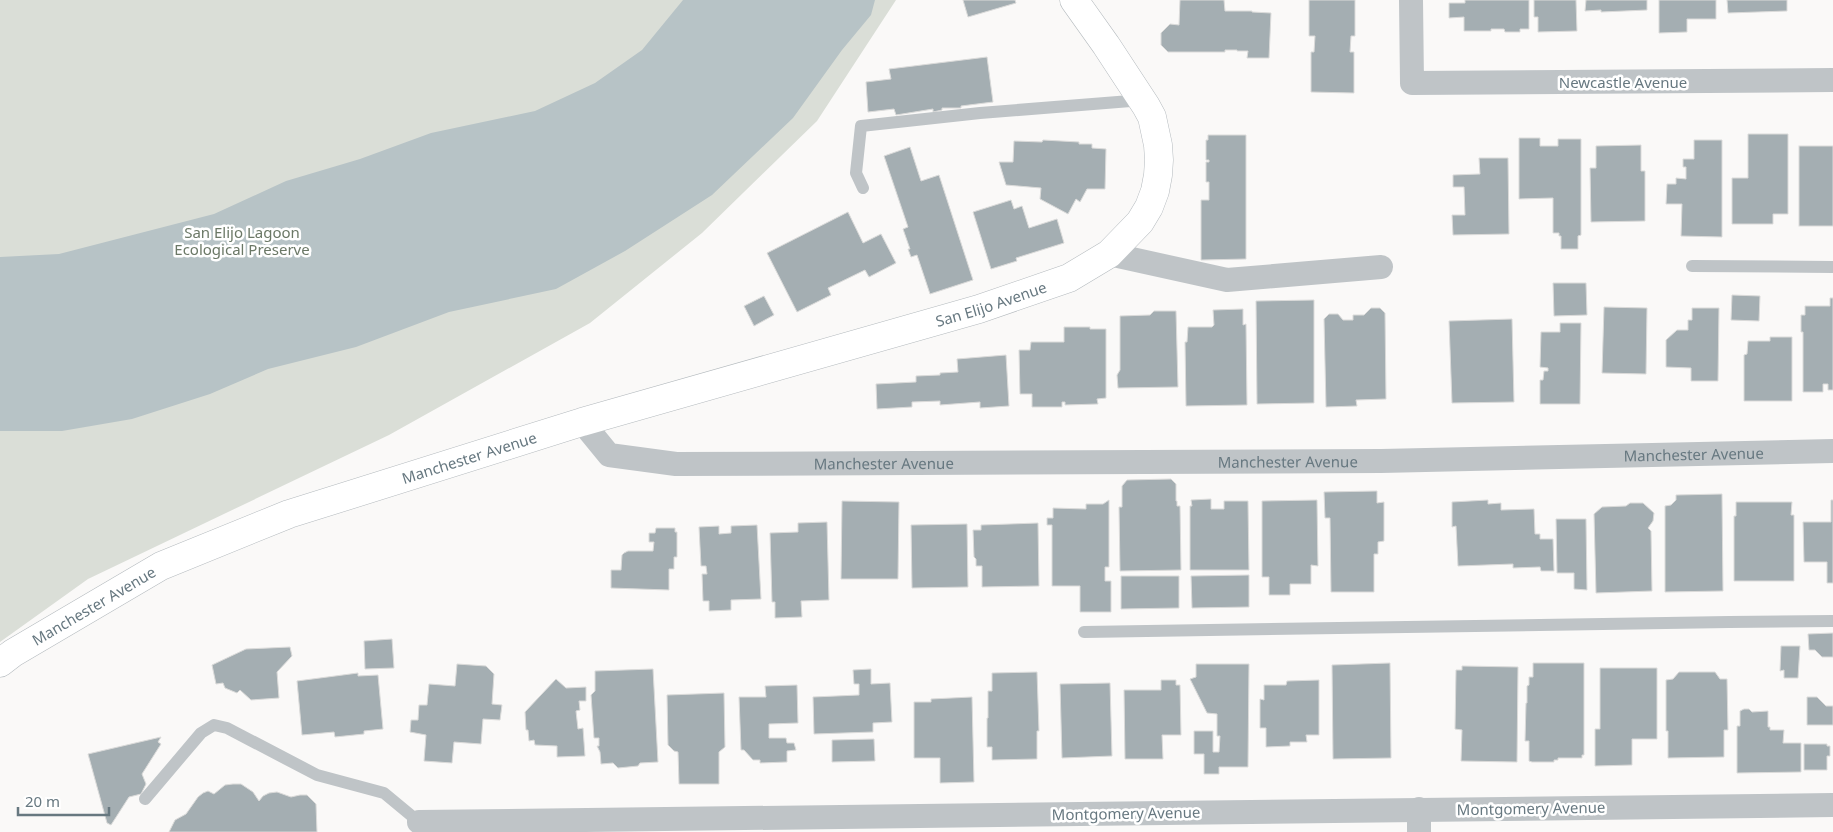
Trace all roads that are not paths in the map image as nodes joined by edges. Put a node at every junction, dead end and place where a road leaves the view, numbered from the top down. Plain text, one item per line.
1 (1074, 0) edge
2 (1411, 0) edge
3 (1833, 80) edge
4 (1143, 100) junction
5 (863, 188) dead end
6 (1109, 254) junction
7 (1692, 266) dead end
8 (1381, 267) dead end
9 (1833, 267) edge
10 (582, 422) junction
11 (1833, 452) edge
12 (1833, 622) edge
13 (1084, 632) dead end
14 (0, 663) edge
15 (145, 799) dead end
16 (1833, 805) edge
17 (1419, 821) edge
18 (419, 822) joint

1 - 4 main road, San Elijo Avenue
2 - 3 street, Newcastle Avenue
4 - 5 lane
4 - 6 main road, San Elijo Avenue
6 - 8 street
6 - 10 main road, San Elijo Avenue
7 - 9 lane
10 - 11 street, Manchester Avenue
10 - 14 main road, Manchester Avenue
12 - 13 lane
15 - 18 lane
16 - 17 street, Montgomery Avenue
17 - 18 street, Montgomery Avenue

